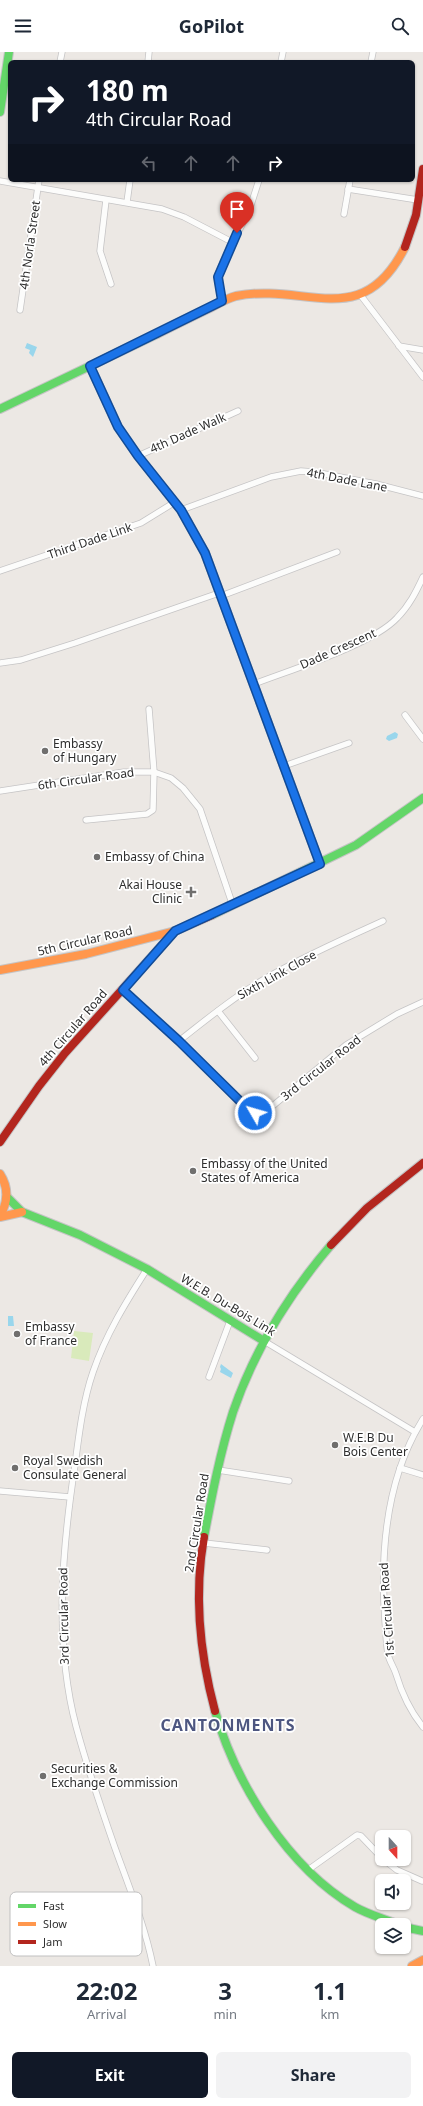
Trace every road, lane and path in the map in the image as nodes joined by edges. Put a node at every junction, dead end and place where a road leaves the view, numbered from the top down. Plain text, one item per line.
1 (9, 52) edge
2 (0, 112) edge
3 (423, 169) edge
4 (0, 181) edge
5 (39, 182) edge
6 (130, 182) edge
7 (258, 182) edge
8 (350, 182) edge
9 (38, 189) junction
10 (348, 189) junction
11 (106, 200) junction
12 (418, 200) junction
13 (127, 202) junction
14 (344, 214) dead end
15 (232, 242) junction
16 (111, 284) dead end
17 (362, 297) junction
18 (222, 301) junction
19 (20, 310) dead end
20 (399, 346) junction
21 (423, 350) edge
22 (90, 366) junction
23 (423, 377) edge
24 (0, 409) edge
25 (238, 411) dead end
26 (138, 456) junction
27 (423, 496) edge
28 (175, 502) junction
29 (181, 510) junction
30 (337, 552) dead end
31 (0, 571) edge
32 (423, 577) edge
33 (220, 595) junction
34 (0, 663) edge
35 (254, 684) junction
36 (149, 709) dead end
37 (405, 715) dead end
38 (423, 739) edge
39 (349, 743) dead end
40 (284, 766) junction
41 (154, 772) junction
42 (0, 791) edge
43 (423, 798) edge
44 (86, 820) dead end
45 (320, 864) junction
46 (234, 906) junction
47 (383, 921) dead end
48 (175, 931) junction
49 (0, 970) edge
50 (123, 990) junction
51 (423, 1002) edge
52 (218, 1011) junction
53 (179, 1041) junction
54 (255, 1058) dead end
55 (0, 1142) edge
56 (423, 1163) edge
57 (0, 1174) edge
58 (7, 1197) junction
59 (22, 1212) junction
60 (0, 1216) edge
61 (147, 1269) junction
62 (230, 1321) junction
63 (264, 1341) junction
64 (209, 1376) dead end
65 (423, 1419) edge
66 (415, 1432) junction
67 (400, 1468) junction
68 (218, 1470) junction
69 (423, 1475) edge
70 (289, 1481) dead end
71 (0, 1491) edge
72 (70, 1497) junction
73 (204, 1543) junction
74 (267, 1550) dead end
75 (423, 1727) edge
76 (375, 1850) edge
77 (392, 1866) edge
78 (308, 1870) junction
79 (422, 1881) dead end
80 (130, 1892) edge
81 (383, 1918) edge
82 (142, 1926) edge
83 (411, 1926) edge
84 (423, 1927) edge
85 (411, 1928) edge
86 (423, 1931) edge
87 (423, 1960) edge
88 (153, 1966) edge
89 (412, 1966) edge

1 - 2 street
3 - 12 street
4 - 9 street
5 - 9 street, 4th Norla Street
6 - 13 street
7 - 15 street
8 - 10 street
9 - 11 street
9 - 19 street, 4th Norla Street
10 - 12 street
10 - 14 street
11 - 13 street
11 - 16 street
12 - 17 street
13 - 15 street
15 - 18 street
17 - 18 street
17 - 20 street
18 - 22 street
20 - 21 street
20 - 23 street
22 - 24 street
22 - 26 street
25 - 26 street, 4th Dade Walk
26 - 28 street
27 - 29 street, 4th Dade Lane
28 - 29 street
28 - 31 street, Third Dade Link
29 - 33 street
30 - 33 street
32 - 35 street, Dade Crescent
33 - 34 street
33 - 35 street
35 - 40 street
36 - 41 street
37 - 38 street
39 - 40 street
40 - 45 street
41 - 42 street, 6th Circular Road
41 - 44 street
41 - 46 street, 6th Circular Road
43 - 45 street, 4th Circular Road
45 - 46 street, 4th Circular Road
46 - 48 street, 4th Circular Road
47 - 52 street, Sixth Link Close
48 - 49 street, 5th Circular Road
48 - 50 street, 4th Circular Road
50 - 53 street
50 - 55 street, 4th Circular Road
51 - 53 street, 3rd Circular Road
52 - 53 street, Sixth Link Close
52 - 54 street
56 - 63 street, 2nd Circular Road
57 - 58 street
58 - 59 street, W.E.B. Du-Bois Link
58 - 60 street
59 - 60 street
59 - 61 street, W.E.B. Du-Bois Link
61 - 62 street, W.E.B. Du-Bois Link
61 - 72 street, 3rd Circular Road
62 - 63 street, W.E.B. Du-Bois Link
62 - 64 street
63 - 66 street, W.E.B. Du-Bois Link
63 - 68 street, 2nd Circular Road
65 - 66 street, 1st Circular Road
66 - 67 street, 1st Circular Road
67 - 69 street
67 - 75 street, 1st Circular Road
68 - 70 street
68 - 73 street, 2nd Circular Road
71 - 72 street
72 - 80 street, 3rd Circular Road
73 - 74 street
73 - 78 street, 2nd Circular Road
76 - 78 street
77 - 79 street
78 - 81 street, 2nd Circular Road
82 - 88 street, 3rd Circular Road
83 - 84 street
85 - 86 street, 2nd Circular Road
87 - 89 street

